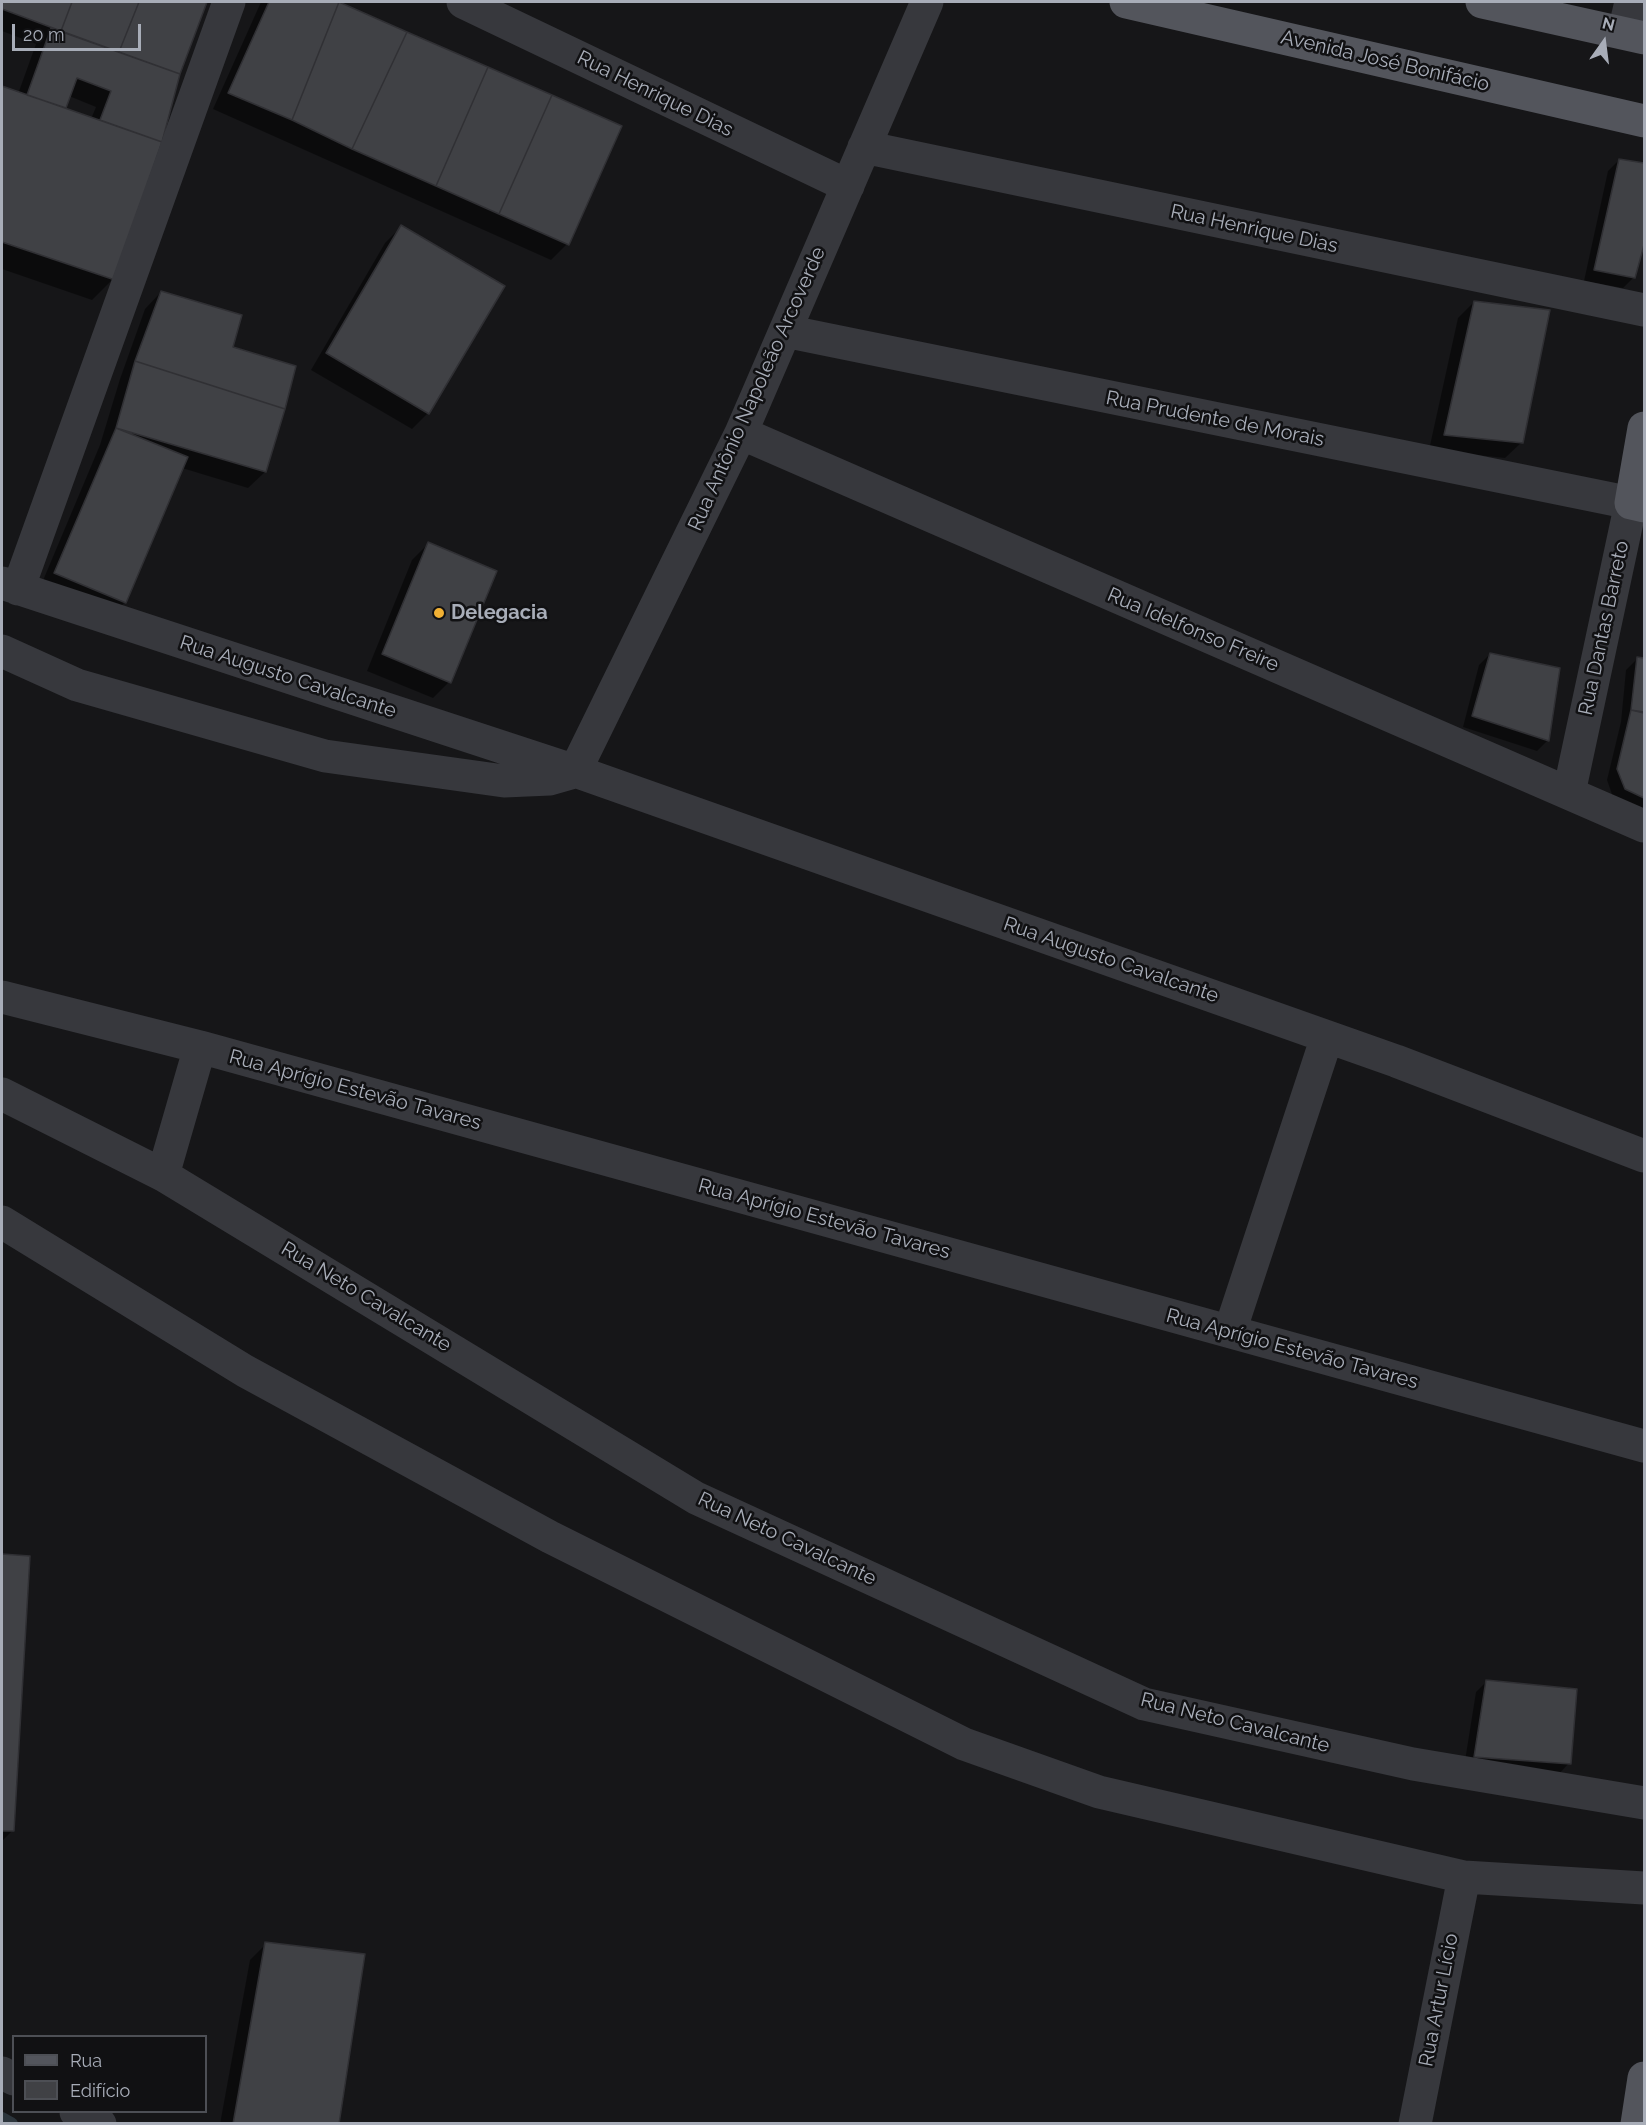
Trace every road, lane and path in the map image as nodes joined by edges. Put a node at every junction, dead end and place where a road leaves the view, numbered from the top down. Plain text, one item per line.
1 (229, 2) edge
2 (463, 2) edge
3 (927, 2) edge
4 (1126, 2) edge
5 (1482, 2) edge
6 (1633, 24) edge
7 (1644, 121) edge
8 (864, 147) junction
9 (848, 186) junction
10 (1644, 310) edge
11 (785, 331) junction
12 (1644, 428) edge
13 (741, 433) junction
14 (1638, 504) edge
15 (10, 586) edge
16 (2, 651) edge
17 (575, 771) junction
18 (1569, 793) junction
19 (1644, 826) edge
20 (2, 998) edge
21 (1327, 1037) junction
22 (200, 1047) junction
23 (2, 1094) edge
24 (1644, 1156) edge
25 (163, 1175) junction
26 (2, 1222) edge
27 (1230, 1331) junction
28 (1644, 1446) edge
29 (1644, 1803) edge
30 (1464, 1877) junction
31 (1644, 1888) edge
32 (1644, 2078) edge
33 (78, 2113) edge
34 (100, 2124) edge
35 (1415, 2124) edge
36 (1637, 2124) edge

1 - 15 street
2 - 9 street, Rua Henrique Dias
3 - 8 street, Rua Antônio Napoleão Arcoverde
4 - 7 main road, Avenida José Bonifácio
5 - 6 main road
8 - 9 street, Rua Antônio Napoleão Arcoverde
8 - 10 street, Rua Henrique Dias
9 - 11 street, Rua Antônio Napoleão Arcoverde
11 - 13 street, Rua Antônio Napoleão Arcoverde
11 - 14 street, Rua Prudente de Morais
12 - 14 main road, Rua Dantas Barreto
13 - 17 street, Rua Antônio Napoleão Arcoverde
13 - 18 street, Rua Idelfonso Freire
14 - 18 street, Rua Dantas Barreto
15 - 17 street, Rua Augusto Cavalcante
16 - 17 street
17 - 21 street, Rua Augusto Cavalcante
18 - 19 street, Rua Idelfonso Freire
20 - 22 street, Rua Aprígio Estevão Tavares
21 - 24 street, Rua Augusto Cavalcante
21 - 27 street
22 - 25 street
22 - 27 street, Rua Aprígio Estevão Tavares
23 - 25 street, Rua Neto Cavalcante
25 - 29 street, Rua Neto Cavalcante
26 - 30 street
27 - 28 street, Rua Aprígio Estevão Tavares
30 - 31 street
30 - 35 street, Rua Artur Lício
32 - 36 main road
33 - 34 street

